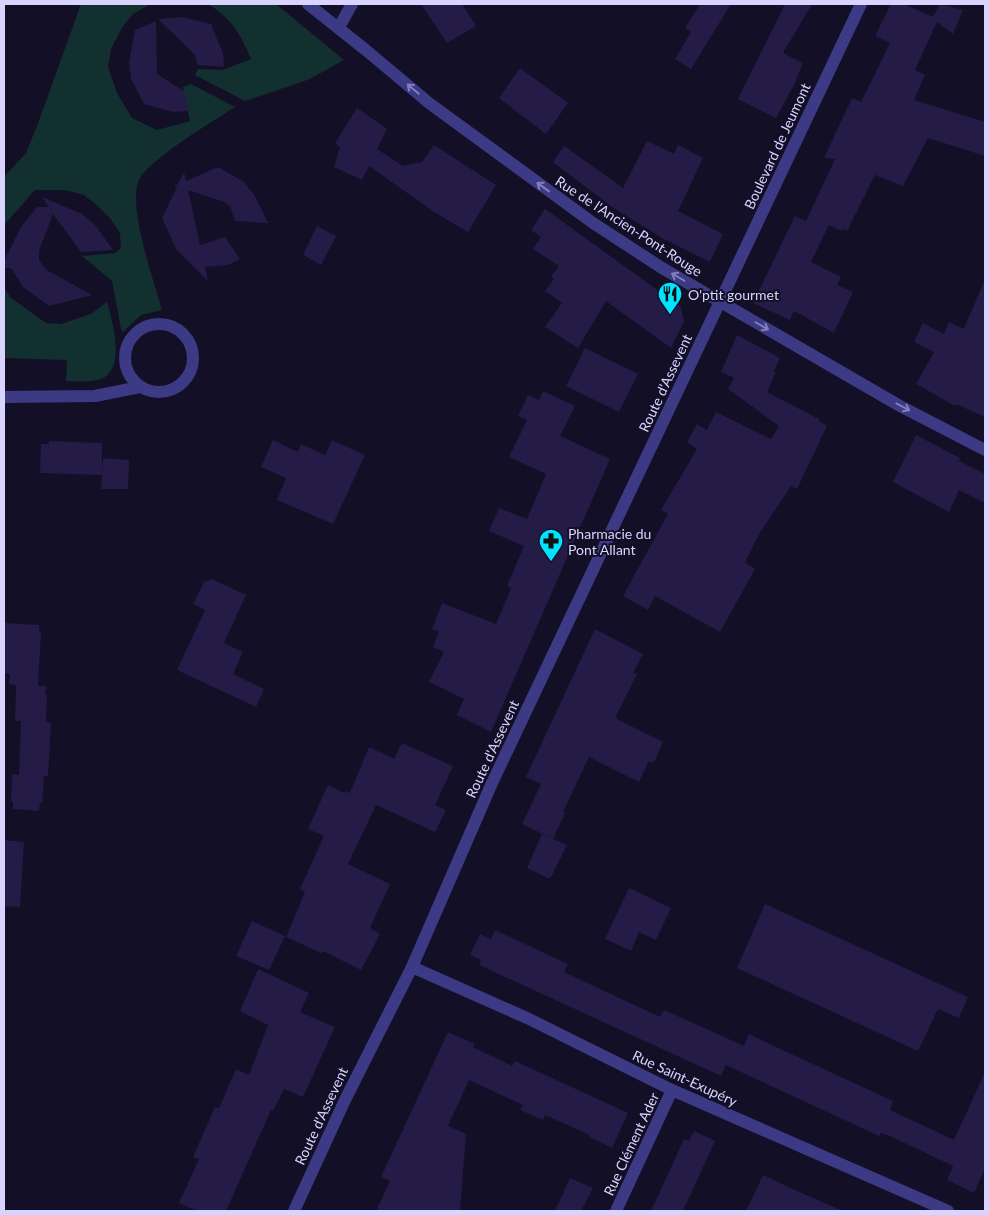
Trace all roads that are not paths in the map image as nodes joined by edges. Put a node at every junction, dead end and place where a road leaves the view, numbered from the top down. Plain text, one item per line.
1 (308, 4) edge
2 (352, 4) edge
3 (861, 4) edge
4 (339, 27) junction
5 (720, 301) junction
6 (140, 387) junction
7 (4, 397) edge
8 (985, 450) edge
9 (412, 967) junction
10 (672, 1090) junction
11 (294, 1211) edge
12 (616, 1211) edge
13 (948, 1211) edge

1 - 4 street, Rue de l'Ancien-Pont-Rouge
2 - 4 street
3 - 5 street, Boulevard de Jeumont
5 -> 4 street, Rue de l'Ancien-Pont-Rouge
5 -> 8 street, Rue de l'Ancien-Pont-Rouge
5 - 9 street, Route d'Assevent
6 - 6 street
6 - 7 street
9 - 10 street, Rue Saint-Exupéry
9 - 11 street, Route d'Assevent
10 - 12 street, Rue Clément Ader
10 - 13 street, Rue Saint-Exupéry

